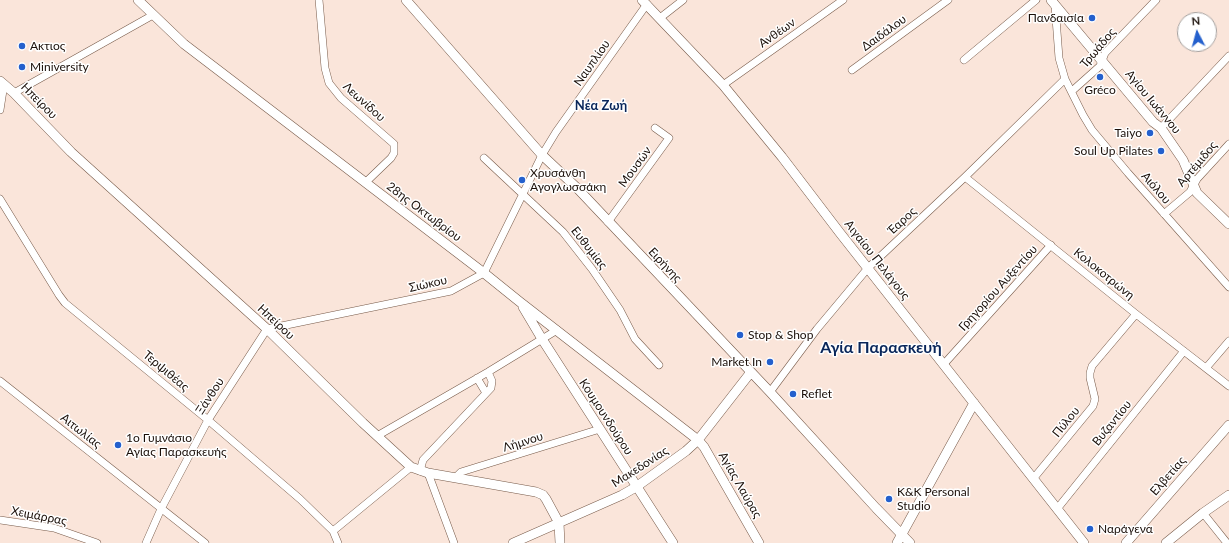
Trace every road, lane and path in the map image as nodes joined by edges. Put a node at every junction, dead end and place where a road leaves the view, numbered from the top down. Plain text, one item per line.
1 (138, 0) edge
2 (319, 0) edge
3 (406, 0) edge
4 (683, 0) edge
5 (843, 0) edge
6 (948, 0) edge
7 (1036, 0) edge
8 (1156, 0) edge
9 (644, 2) edge
10 (1053, 2) edge
11 (154, 15) junction
12 (660, 18) junction
13 (1229, 56) edge
14 (964, 60) dead end
15 (1102, 60) junction
16 (852, 70) dead end
17 (1065, 78) junction
18 (2, 83) edge
19 (723, 85) junction
20 (1072, 91) junction
21 (14, 93) junction
22 (0, 110) edge
23 (655, 128) dead end
24 (1161, 128) junction
25 (1229, 144) edge
26 (542, 155) junction
27 (484, 158) dead end
28 (965, 177) junction
29 (366, 182) junction
30 (1194, 186) junction
31 (523, 194) junction
32 (0, 199) edge
33 (1164, 214) junction
34 (608, 222) junction
35 (1229, 224) edge
36 (1051, 245) junction
37 (868, 268) junction
38 (484, 273) junction
39 (1229, 287) edge
40 (520, 302) junction
41 (1136, 314) junction
42 (267, 329) junction
43 (557, 330) junction
44 (542, 339) junction
45 (1229, 341) edge
46 (1184, 352) junction
47 (944, 364) junction
48 (659, 365) dead end
49 (1206, 368) junction
50 (488, 372) junction
51 (751, 372) junction
52 (477, 378) junction
53 (0, 381) edge
54 (1229, 386) edge
55 (770, 392) junction
56 (486, 393) junction
57 (974, 403) junction
58 (208, 420) junction
59 (1229, 424) edge
60 (600, 429) junction
61 (377, 436) junction
62 (698, 440) junction
63 (411, 467) junction
64 (424, 472) junction
65 (455, 478) junction
66 (1033, 480) junction
67 (636, 487) junction
68 (1229, 495) edge
69 (161, 509) junction
70 (1057, 509) junction
71 (1203, 513) junction
72 (0, 520) edge
73 (559, 523) junction
74 (333, 531) junction
75 (902, 535) junction
76 (97, 543) edge
77 (146, 543) edge
78 (205, 543) edge
79 (338, 543) edge
80 (454, 543) edge
81 (513, 543) edge
82 (560, 543) edge
83 (673, 543) edge
84 (759, 543) edge
85 (898, 543) edge
86 (910, 543) edge
87 (1084, 543) edge
88 (1126, 543) edge
89 (1166, 543) edge
90 (1227, 543) edge

1 - 11 street, 28ης Οκτωβρίου
2 - 29 street, Λεωνίδου
3 - 26 street, Ειρήνης
4 - 12 street
5 - 19 street, Ανθέων
6 - 16 street, Δαιδάλου
7 - 14 street
8 - 15 street, Τρωάδος
9 - 12 street, Αιγαίου Πελάγους
9 - 26 street, Ναυπλίου
10 - 15 street, Αγίου Ιωάννου
10 - 17 street, Αιόλου
11 - 21 street
11 - 29 street, 28ης Οκτωβρίου
12 - 19 street, Αιγαίου Πελάγους
13 - 24 street
15 - 20 street, Τρωάδος
15 - 24 street, Αγίου Ιωάννου
17 - 20 street, Αιόλου
17 - 28 street, Έαρος
18 - 21 street, Ηπείρου
18 - 22 street
19 - 37 street, Αιγαίου Πελάγους
20 - 33 street, Αιόλου
21 - 42 street, Ηπείρου
23 - 34 street, Μουσών
24 - 30 street, Αγίου Ιωάννου
25 - 30 street, Αρτέμιδος
26 - 31 street
26 - 34 street, Ειρήνης
27 - 31 street, Ευθυμίας
28 - 36 street, Κολοκοτρώνη
28 - 37 street, Έαρος
29 - 38 street, 28ης Οκτωβρίου
30 - 33 street, Αρτέμιδος
30 - 35 street, Αγίου Ιωάννου
31 - 38 street
31 - 48 street, Ευθυμίας
32 - 58 street, Τερψιθέας
33 - 39 street, Αιόλου
34 - 51 street, Ειρήνης
36 - 41 street, Κολοκοτρώνη
36 - 47 street, Γρηγορίου Αυξεντίου
37 - 47 street, Αιγαίου Πελάγους
37 - 55 street, Έαρος
38 - 40 street, 28ης Οκτωβρίου
38 - 42 street, Σιώκου
40 - 43 street, 28ης Οκτωβρίου
40 - 44 street, Κουμουνδούρου
41 - 46 street, Κολοκοτρώνη
41 - 66 street, Πύλου
42 - 58 street, Ξάνθου
42 - 61 street, Ηπείρου
43 - 44 street
43 - 62 street, 28ης Οκτωβρίου
44 - 50 street
44 - 60 street, Κουμουνδούρου
45 - 49 street
46 - 49 street, Κολοκοτρώνη
46 - 70 street, Βυζαντίου
47 - 57 street, Αιγαίου Πελάγους
49 - 54 street, Κολοκοτρώνη
50 - 52 street
50 - 56 street
51 - 55 street, Ειρήνης
51 - 62 street, Μακεδονίας
52 - 56 street
52 - 61 street
53 - 69 street, Αιτωλίας
55 - 75 street, Ειρήνης
56 - 64 street
57 - 66 street, Αιγαίου Πελάγους
57 - 75 street
58 - 69 street, Ξάνθου
58 - 74 street, Τερψιθέας
59 - 88 street, Ελβετίας
60 - 65 street, Λήμνου
60 - 67 street, Κουμουνδούρου
61 - 63 street, Ηπείρου
62 - 67 street, Μακεδονίας
62 - 84 street, Αγίας Λαύρας
63 - 64 street, Ηπείρου
63 - 74 street
64 - 65 street, Ηπείρου
64 - 80 street
65 - 73 street, Ηπείρου
66 - 70 street, Αιγαίου Πελάγους
67 - 73 street, Μακεδονίας
67 - 83 street, Κουμουνδούρου
68 - 71 street
69 - 77 street, Ξάνθου
69 - 78 street, Αιτωλίας
70 - 87 street, Αιγαίου Πελάγους
71 - 89 street
71 - 90 street
72 - 76 street, Χειμάρρας
73 - 81 street, Μακεδονίας
73 - 82 street
74 - 79 street, Τερψιθέας
75 - 85 street
75 - 86 street, Ειρήνης

